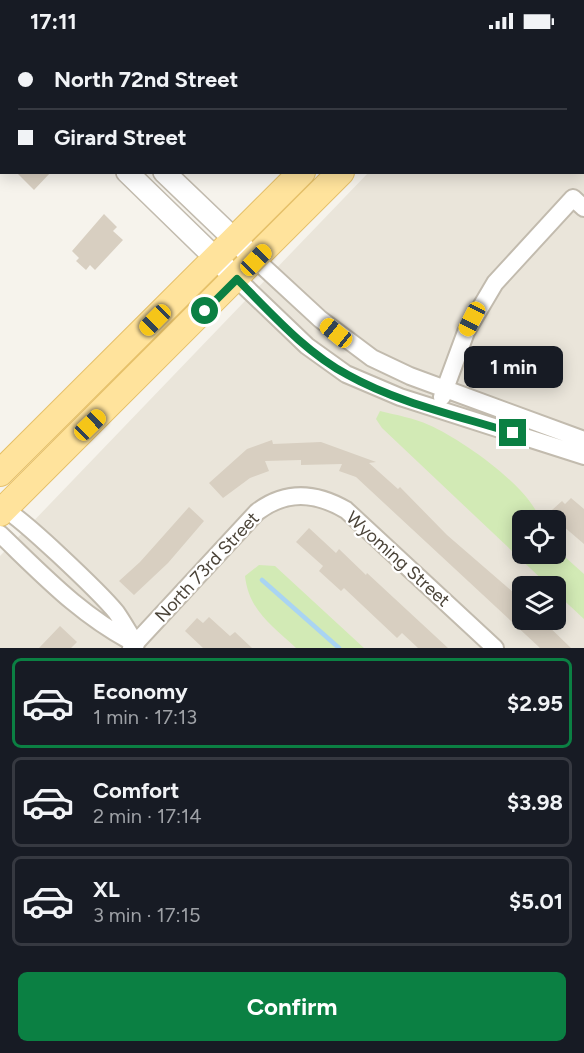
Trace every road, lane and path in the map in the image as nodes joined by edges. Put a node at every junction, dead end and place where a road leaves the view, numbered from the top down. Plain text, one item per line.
1 (129, 174) edge
2 (166, 174) edge
3 (300, 174) edge
4 (339, 174) edge
5 (584, 208) edge
6 (236, 240) junction
7 (217, 259) junction
8 (256, 260) junction
9 (237, 279) junction
10 (445, 388) junction
11 (438, 409) junction
12 (584, 440) edge
13 (584, 456) edge
14 (0, 473) edge
15 (290, 495) joint
16 (2, 510) edge
17 (0, 534) edge
18 (136, 647) edge
19 (495, 648) edge

1 - 7 street
2 - 6 street
3 - 6 main road
4 - 8 main road
5 - 10 street
6 - 7 main road
6 - 8 street
7 - 9 street
7 - 14 main road
8 - 9 main road
8 - 10 street
9 - 11 street
9 - 16 main road
10 - 11 street
10 - 12 street
11 - 13 street
15 - 18 street, North 73rd Street
15 - 19 street, Wyoming Street
16 - 18 street
17 - 18 street

